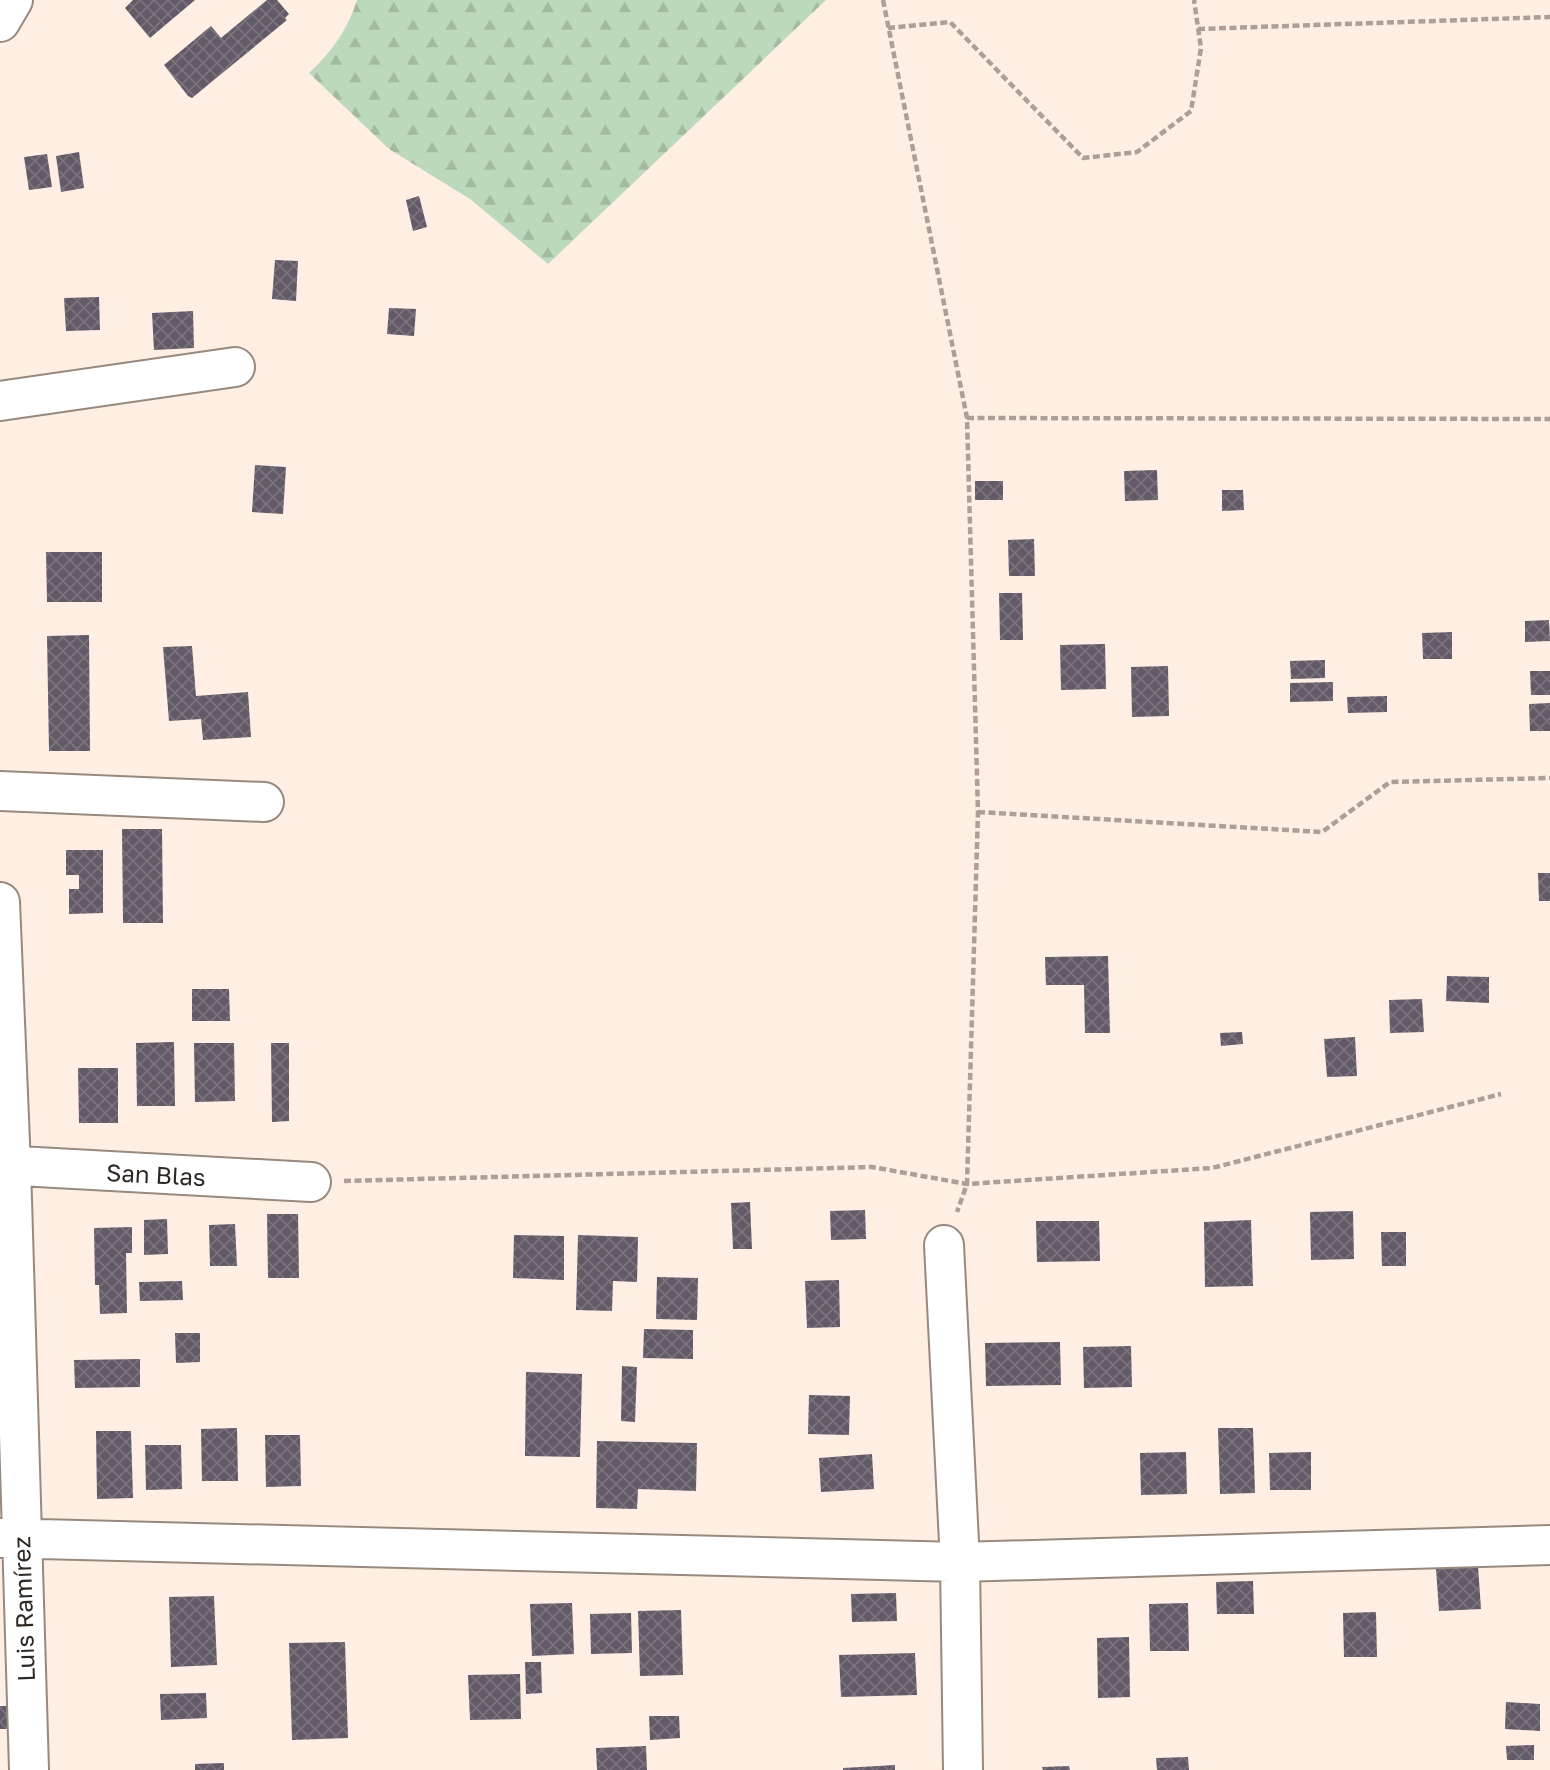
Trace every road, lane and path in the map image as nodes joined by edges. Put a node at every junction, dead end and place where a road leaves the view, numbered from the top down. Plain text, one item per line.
1 (13, 0) edge
2 (883, 0) edge
3 (1194, 0) edge
4 (1550, 17) edge
5 (0, 22) edge
6 (888, 28) junction
7 (1198, 29) junction
8 (235, 367) dead end
9 (0, 401) edge
10 (967, 418) junction
11 (1550, 419) edge
12 (1550, 778) edge
13 (0, 791) edge
14 (264, 802) dead end
15 (978, 812) junction
16 (0, 902) edge
17 (1500, 1094) dead end
18 (6, 1165) edge
19 (311, 1182) joint
20 (967, 1184) junction
21 (944, 1245) joint
22 (10, 1538) edge
23 (1550, 1545) edge
24 (960, 1562) junction
25 (29, 1770) edge
26 (963, 1770) edge

1 - 5 street
2 - 6 path
3 - 7 path
4 - 7 path
6 - 7 path
6 - 10 path
8 - 9 street
10 - 11 path
10 - 15 path
12 - 15 path
13 - 14 street
15 - 20 path
16 - 18 street, Luis Ramírez
17 - 20 path
18 - 19 street, San Blas
18 - 22 street, Luis Ramírez
19 - 20 path
20 - 21 path
21 - 24 street
22 - 24 street
22 - 25 street, Luis Ramírez
23 - 24 street
24 - 26 street

